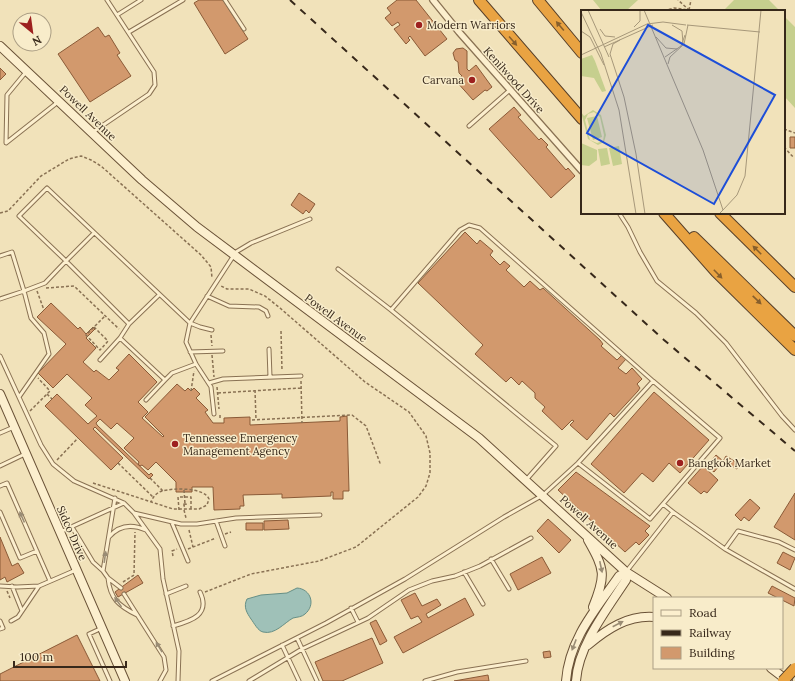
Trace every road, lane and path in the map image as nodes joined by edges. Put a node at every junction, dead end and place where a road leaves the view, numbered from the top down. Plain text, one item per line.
1 (107, 0) edge
2 (140, 0) edge
3 (183, 0) edge
4 (225, 0) edge
5 (434, 0) edge
6 (479, 0) edge
7 (538, 0) edge
8 (678, 0) edge
9 (691, 0) edge
10 (666, 10) edge
11 (689, 10) edge
12 (118, 15) junction
13 (244, 29) dead end
14 (129, 32) junction
15 (0, 45) edge
16 (581, 52) edge
17 (27, 70) junction
18 (510, 90) junction
19 (59, 101) junction
20 (581, 117) edge
21 (469, 126) dead end
22 (785, 129) edge
23 (91, 133) junction
24 (795, 133) edge
25 (785, 148) edge
26 (794, 158) edge
27 (581, 170) edge
28 (0, 213) edge
29 (620, 214) edge
30 (665, 214) edge
31 (671, 214) edge
32 (721, 214) edge
33 (310, 219) dead end
34 (94, 233) junction
35 (233, 255) junction
36 (0, 256) edge
37 (66, 262) junction
38 (338, 270) dead end
39 (215, 282) junction
40 (795, 287) edge
41 (25, 293) junction
42 (159, 295) junction
43 (207, 296) junction
44 (0, 299) edge
45 (390, 310) junction
46 (105, 316) junction
47 (268, 316) dead end
48 (190, 323) junction
49 (129, 324) junction
50 (94, 327) junction
51 (211, 330) joint
52 (281, 331) dead end
53 (124, 332) junction
54 (795, 336) edge
55 (120, 338) junction
56 (269, 349) dead end
57 (795, 350) edge
58 (212, 351) junction
59 (223, 351) dead end
60 (190, 352) junction
61 (0, 356) edge
62 (100, 360) dead end
63 (195, 364) junction
64 (34, 374) junction
65 (301, 376) joint
66 (270, 377) junction
67 (282, 377) junction
68 (164, 380) junction
69 (215, 381) junction
70 (654, 381) junction
71 (210, 383) junction
72 (301, 388) junction
73 (255, 390) junction
74 (191, 391) dead end
75 (218, 393) junction
76 (0, 394) edge
77 (47, 394) junction
78 (19, 397) junction
79 (52, 399) dead end
80 (146, 400) dead end
81 (28, 405) dead end
82 (30, 411) junction
83 (32, 414) dead end
84 (214, 414) dead end
85 (220, 419) dead end
86 (302, 419) junction
87 (252, 420) dead end
88 (256, 420) junction
89 (302, 423) dead end
90 (14, 426) junction
91 (795, 430) edge
92 (0, 433) edge
93 (78, 438) dead end
94 (25, 454) junction
95 (54, 457) dead end
96 (56, 460) junction
97 (118, 463) dead end
98 (382, 463) dead end
99 (578, 463) junction
100 (53, 464) junction
101 (60, 464) dead end
102 (0, 466) edge
103 (150, 478) dead end
104 (526, 480) junction
105 (90, 482) dead end
106 (0, 486) edge
107 (184, 490) junction
108 (163, 491) junction
109 (543, 496) junction
110 (153, 497) junction
111 (185, 497) junction
112 (115, 498) junction
113 (151, 502) junction
114 (124, 503) junction
115 (185, 504) dead end
116 (663, 504) junction
117 (113, 508) junction
118 (179, 510) junction
119 (191, 510) junction
120 (0, 512) edge
121 (673, 512) junction
122 (134, 513) junction
123 (320, 515) dead end
124 (216, 521) junction
125 (172, 523) junction
126 (72, 526) junction
127 (135, 527) junction
128 (149, 531) junction
129 (60, 532) junction
130 (231, 532) dead end
131 (583, 533) junction
132 (221, 536) junction
133 (109, 537) junction
134 (531, 538) dead end
135 (225, 546) dead end
136 (725, 549) junction
137 (795, 550) edge
138 (37, 551) junction
139 (184, 551) junction
140 (173, 556) dead end
141 (491, 559) junction
142 (188, 561) dead end
143 (76, 570) junction
144 (103, 571) junction
145 (464, 572) junction
146 (626, 572) junction
147 (108, 578) junction
148 (50, 580) junction
149 (0, 586) edge
150 (12, 586) junction
151 (39, 586) junction
152 (186, 586) dead end
153 (120, 587) joint
154 (795, 589) edge
155 (509, 590) dead end
156 (201, 593) joint
157 (124, 594) dead end
158 (166, 594) junction
159 (665, 597) edge
160 (483, 604) dead end
161 (351, 608) junction
162 (22, 611) junction
163 (591, 613) junction
164 (139, 616) junction
165 (653, 617) edge
166 (0, 621) edge
167 (11, 621) dead end
168 (358, 622) junction
169 (173, 626) junction
170 (102, 628) junction
171 (0, 629) edge
172 (296, 638) junction
173 (282, 645) junction
174 (587, 646) junction
175 (302, 649) junction
176 (288, 657) junction
177 (526, 661) dead end
178 (795, 668) edge
179 (772, 669) edge
180 (110, 681) edge
181 (125, 681) edge
182 (160, 681) edge
183 (178, 681) edge
184 (212, 681) edge
185 (249, 681) edge
186 (299, 681) edge
187 (317, 681) edge
188 (425, 681) edge
189 (566, 681) edge
190 (576, 681) edge
191 (783, 681) edge
192 (788, 681) edge

1 - 12 lane
2 - 12 lane
3 - 14 lane
4 - 13 lane
5 - 18 street, Kenilwood Drive
6 -> 20 highway
16 -> 7 highway
8 - 11 path
9 - 11 path
10 - 11 path
12 - 14 lane
14 - 23 lane
15 - 17 main road, Powell Avenue
17 - 19 main road, Powell Avenue
17 - 19 lane
18 - 21 lane
18 - 27 street, Kenilwood Drive
19 - 23 main road, Powell Avenue
22 - 24 path
23 - 35 main road, Powell Avenue
25 - 26 path
28 - 39 path
29 - 91 lane
30 -> 57 highway
31 -> 54 highway
40 -> 32 highway
33 - 35 lane
34 - 37 lane
34 - 37 lane
34 - 42 lane
35 - 39 lane
35 - 104 main road, Powell Avenue
36 - 41 lane
37 - 41 lane
37 - 49 lane
38 - 45 lane
39 - 43 lane
39 - 156 path
41 - 44 lane
41 - 46 path
41 - 64 lane
42 - 48 lane
42 - 49 lane
43 - 47 lane
43 - 48 lane
45 - 70 lane
45 - 104 lane
46 - 50 path
46 - 53 path
48 - 51 lane
48 - 60 lane
49 - 53 lane
50 - 50 path
51 - 58 path
52 - 67 path
53 - 55 lane
55 - 62 lane
55 - 68 lane
56 - 66 lane
58 - 59 lane
58 - 60 lane
58 - 69 path
60 - 63 lane
61 - 78 lane
63 - 68 lane
63 - 71 lane
63 - 74 path
64 - 77 path
64 - 78 lane
65 - 67 lane
65 - 72 path
66 - 67 lane
66 - 69 lane
68 - 80 lane
69 - 71 lane
69 - 75 path
70 - 99 lane
70 - 116 lane
71 - 84 lane
72 - 73 path
72 - 86 path
73 - 75 path
73 - 88 path
75 - 85 path
76 - 90 main road, Sidco Drive
77 - 79 path
77 - 82 path
78 - 100 lane
81 - 82 path
82 - 83 path
86 - 88 path
86 - 89 path
86 - 98 path
87 - 88 path
90 - 92 lane
90 - 94 main road, Sidco Drive
93 - 96 path
94 - 102 lane
94 - 129 main road, Sidco Drive
95 - 96 path
96 - 100 path
96 - 101 path
97 - 110 path
99 - 109 lane
99 - 116 lane
100 - 112 lane
103 - 108 path
104 - 109 main road, Powell Avenue
105 - 113 path
138 -> 106 lane
107 - 108 path
107 - 111 path
107 - 119 path
108 - 110 path
109 - 131 main road, Powell Avenue
109 - 161 lane
110 - 113 path
111 - 115 path
111 - 118 path
111 - 119 path
112 - 114 lane
112 - 117 lane
113 - 118 path
114 - 117 lane
114 - 122 lane
116 - 121 lane
117 - 126 lane
117 - 133 lane
118 - 119 path
120 - 138 lane
121 - 136 lane
121 - 146 lane
122 - 125 lane
122 - 128 lane
123 - 124 lane
124 - 125 lane
124 - 132 lane
125 - 139 lane
126 - 129 lane
126 - 144 lane
127 - 128 lane
127 - 133 lane
127 - 153 path
128 - 158 lane
129 - 143 main road, Sidco Drive
130 - 132 path
131 - 146 main road, Powell Avenue
131 -> 163 main road
132 - 135 lane
132 - 139 path
144 -> 133 lane
134 - 141 lane
136 - 137 lane
136 - 154 lane
138 - 148 lane
139 - 140 path
139 - 142 lane
141 - 145 lane
141 - 155 lane
143 - 148 lane
143 - 170 main road, Sidco Drive
144 - 147 lane
145 - 160 lane
145 - 168 lane
146 - 159 main road, Powell Avenue
146 - 163 main road
146 - 174 main road
147 - 153 lane
164 -> 147 lane
148 - 151 lane
149 - 150 lane
150 - 151 lane
150 - 162 lane
151 - 162 lane
152 - 158 lane
156 - 169 lane
157 - 164 lane
158 - 169 lane
161 - 168 lane
161 - 172 lane
162 - 167 lane
163 -> 189 main road
182 -> 164 lane
174 -> 165 main road
166 - 171 lane
168 - 175 lane
169 - 183 lane
170 - 180 lane
170 - 181 main road, Sidco Drive
172 - 173 lane
172 - 175 lane
173 - 176 lane
173 - 184 lane
174 - 190 main road
175 - 176 lane
175 - 187 lane
176 - 185 lane
176 - 186 lane
177 - 188 lane
178 - 191 highway, bridge
179 - 192 main road

